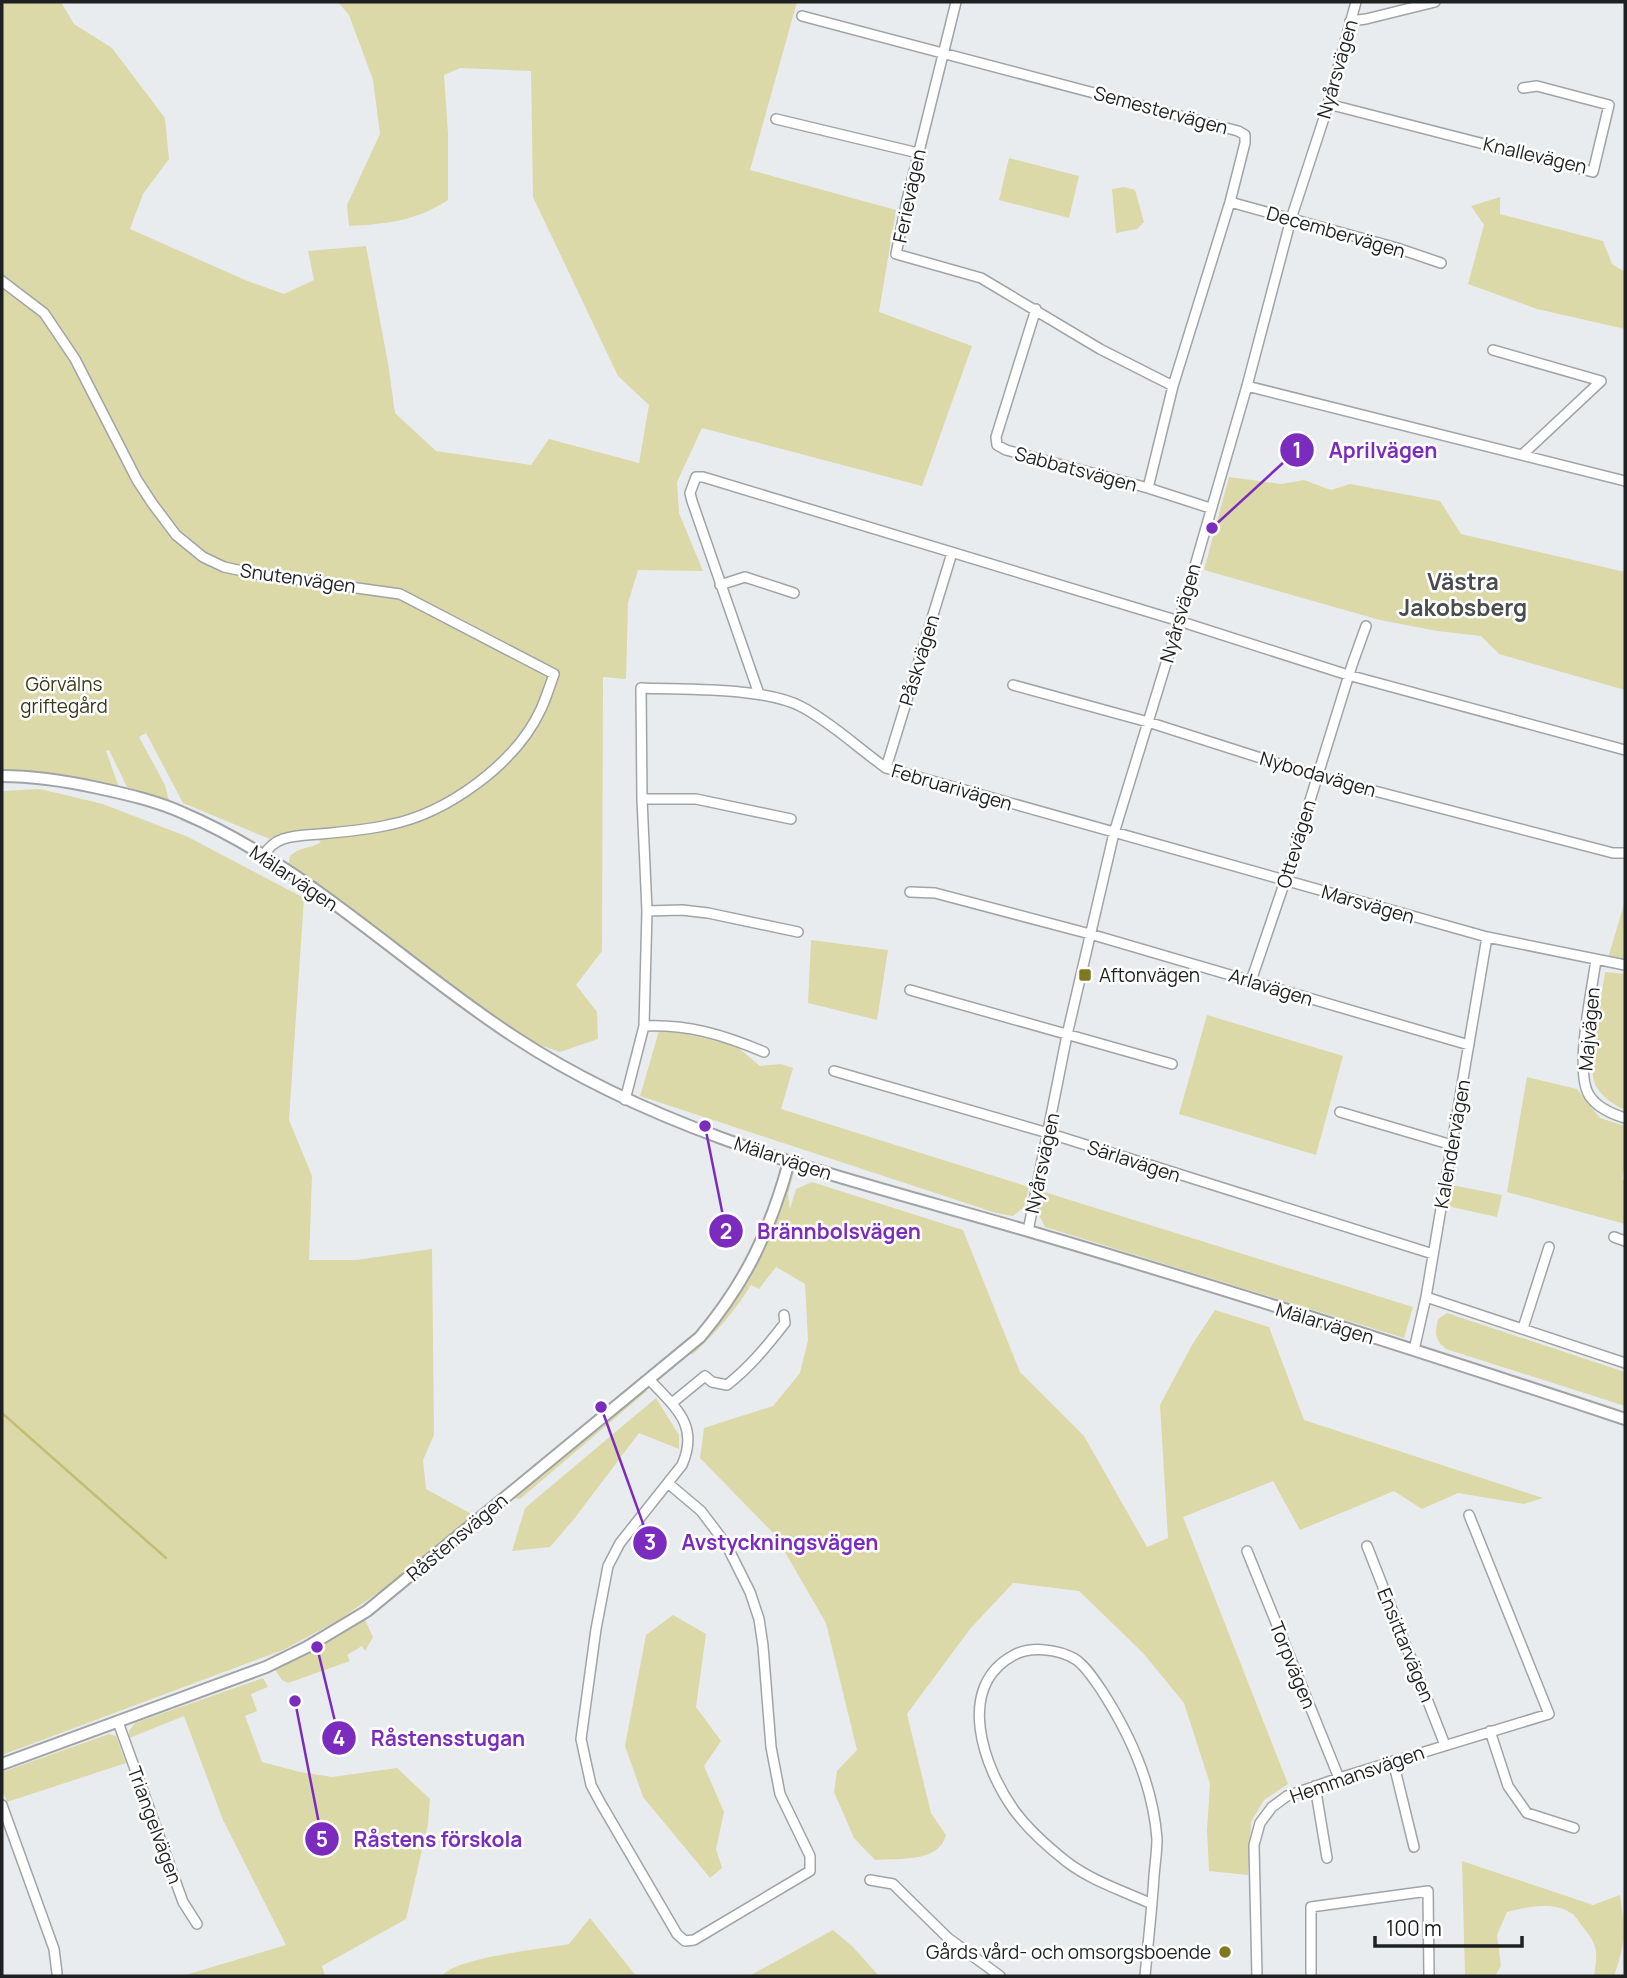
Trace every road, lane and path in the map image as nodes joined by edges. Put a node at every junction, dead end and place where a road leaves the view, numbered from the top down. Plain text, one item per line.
1 (956, 2) edge
2 (1356, 2) edge
3 (1435, 2) edge
4 (802, 16) dead end
5 (1350, 21) junction
6 (943, 52) junction
7 (1523, 88) dead end
8 (1328, 104) junction
9 (776, 119) dead end
10 (918, 153) junction
11 (1230, 202) junction
12 (1291, 219) junction
13 (1441, 263) dead end
14 (2, 281) edge
15 (1036, 309) junction
16 (1493, 350) dead end
17 (1173, 386) junction
18 (1247, 386) junction
19 (1522, 455) junction
20 (1625, 481) edge
21 (1148, 488) junction
22 (1210, 508) junction
23 (952, 552) junction
24 (720, 584) junction
25 (794, 593) dead end
26 (1179, 621) junction
27 (1366, 626) dead end
28 (1348, 675) junction
29 (1013, 685) dead end
30 (759, 694) junction
31 (1147, 722) junction
32 (1625, 750) edge
33 (886, 768) junction
34 (2, 776) edge
35 (1317, 776) junction
36 (642, 799) junction
37 (791, 819) dead end
38 (1114, 833) junction
39 (1625, 853) edge
40 (262, 856) junction
41 (1285, 881) junction
42 (910, 892) dead end
43 (647, 911) junction
44 (798, 932) dead end
45 (1090, 934) junction
46 (1487, 937) junction
47 (1596, 960) junction
48 (1625, 965) edge
49 (1251, 981) junction
50 (910, 990) dead end
51 (644, 1026) junction
52 (1067, 1035) junction
53 (1469, 1045) junction
54 (764, 1052) dead end
55 (1172, 1064) dead end
56 (834, 1071) dead end
57 (625, 1100) junction
58 (1340, 1112) dead end
59 (1625, 1118) edge
60 (1048, 1133) junction
61 (1452, 1145) junction
62 (789, 1162) junction
63 (1028, 1231) junction
64 (1614, 1237) dead end
65 (1625, 1241) edge
66 (1549, 1247) dead end
67 (1433, 1254) junction
68 (1426, 1297) junction
69 (783, 1315) dead end
70 (1523, 1328) junction
71 (1414, 1350) junction
72 (1625, 1363) edge
73 (649, 1379) junction
74 (672, 1402) junction
75 (1625, 1419) edge
76 (669, 1484) junction
77 (1469, 1515) dead end
78 (1367, 1546) dead end
79 (1247, 1551) dead end
80 (118, 1722) junction
81 (1490, 1731) junction
82 (1445, 1745) junction
83 (1393, 1761) junction
84 (2, 1764) edge
85 (1339, 1778) junction
86 (1315, 1786) junction
87 (2, 1805) edge
88 (1574, 1828) dead end
89 (1414, 1847) dead end
90 (1326, 1858) dead end
91 (870, 1880) dead end
92 (1152, 1904) junction
93 (197, 1924) dead end
94 (57, 1973) dead end
95 (1000, 1976) edge
96 (1145, 1976) edge
97 (1256, 1976) edge
98 (1311, 1976) edge
99 (1429, 1976) edge

1 - 6 street, Ferievägen
2 - 5 street, Nyårsvägen
3 - 5 street
4 - 6 street, Semestervägen
5 - 8 street, Nyårsvägen
6 - 10 street, Ferievägen
6 - 11 street, Semestervägen
7 - 8 street, Knallevägen
8 - 12 street, Nyårsvägen
9 - 10 street
10 - 15 street, Ferievägen
11 - 12 street, Decembervägen
11 - 17 street, Semestervägen
12 - 13 street, Decembervägen
12 - 18 street, Nyårsvägen
14 - 40 street, Snutenvägen
15 - 17 street, Ferievägen
15 - 21 street, Sabbatsvägen
16 - 19 street
17 - 21 street, Semestervägen
18 - 19 street
18 - 22 street, Nyårsvägen
19 - 20 street
21 - 22 street, Sabbatsvägen
22 - 26 street, Nyårsvägen
23 - 24 street
23 - 26 street
23 - 33 street, Påskvägen
24 - 25 street
24 - 30 street
26 - 28 street
26 - 31 street, Nyårsvägen
27 - 28 street, Ottevägen
28 - 32 street
28 - 35 street, Ottevägen
29 - 31 street, Nybodavägen
30 - 33 street, Februarivägen
30 - 36 street, Februarivägen
31 - 35 street, Nybodavägen
31 - 38 street, Nyårsvägen
33 - 38 street, Februarivägen
34 - 40 street, Mälarvägen
35 - 39 street, Nybodavägen
35 - 41 street, Ottevägen
36 - 37 street
36 - 43 street
38 - 41 street, Marsvägen
38 - 45 street, Nyårsvägen
40 - 57 street, Mälarvägen
41 - 46 street, Marsvägen
41 - 49 street, Ottevägen
42 - 45 street, Arlavägen
43 - 44 street
43 - 51 street
45 - 49 street, Arlavägen
45 - 52 street, Nyårsvägen
46 - 47 street, Marsvägen
46 - 53 street, Kalendervägen
47 - 48 street, Marsvägen
47 - 59 street, Majvägen
49 - 53 street, Arlavägen
50 - 52 street
51 - 54 street
51 - 57 street
52 - 55 street
52 - 60 street, Nyårsvägen
53 - 61 street, Kalendervägen
56 - 60 street, Särlavägen
57 - 62 street, Mälarvägen
58 - 61 street
60 - 63 street, Nyårsvägen
60 - 67 street, Särlavägen
61 - 67 street, Kalendervägen
62 - 63 street, Mälarvägen
62 - 73 street, Råstensvägen
63 - 71 street, Mälarvägen
64 - 65 street
66 - 70 street
67 - 68 street, Kalendervägen
68 - 70 street
68 - 71 street, Kalendervägen
69 - 74 street
70 - 72 street
71 - 75 street, Mälarvägen
73 - 74 street
73 - 80 street, Råstensvägen
74 - 76 street
76 - 76 street
77 - 81 street, Hemmansvägen
78 - 82 street, Ensittarvägen
79 - 85 street, Torpvägen
80 - 84 street, Råstensvägen
80 - 93 street, Triangelvägen
81 - 82 street, Hemmansvägen
81 - 88 street
82 - 83 street, Hemmansvägen
83 - 85 street, Hemmansvägen
83 - 89 street
85 - 86 street, Hemmansvägen
86 - 90 street
86 - 97 street, Hemmansvägen
87 - 94 street
91 - 95 street
92 - 92 street
92 - 96 street
98 - 99 street

